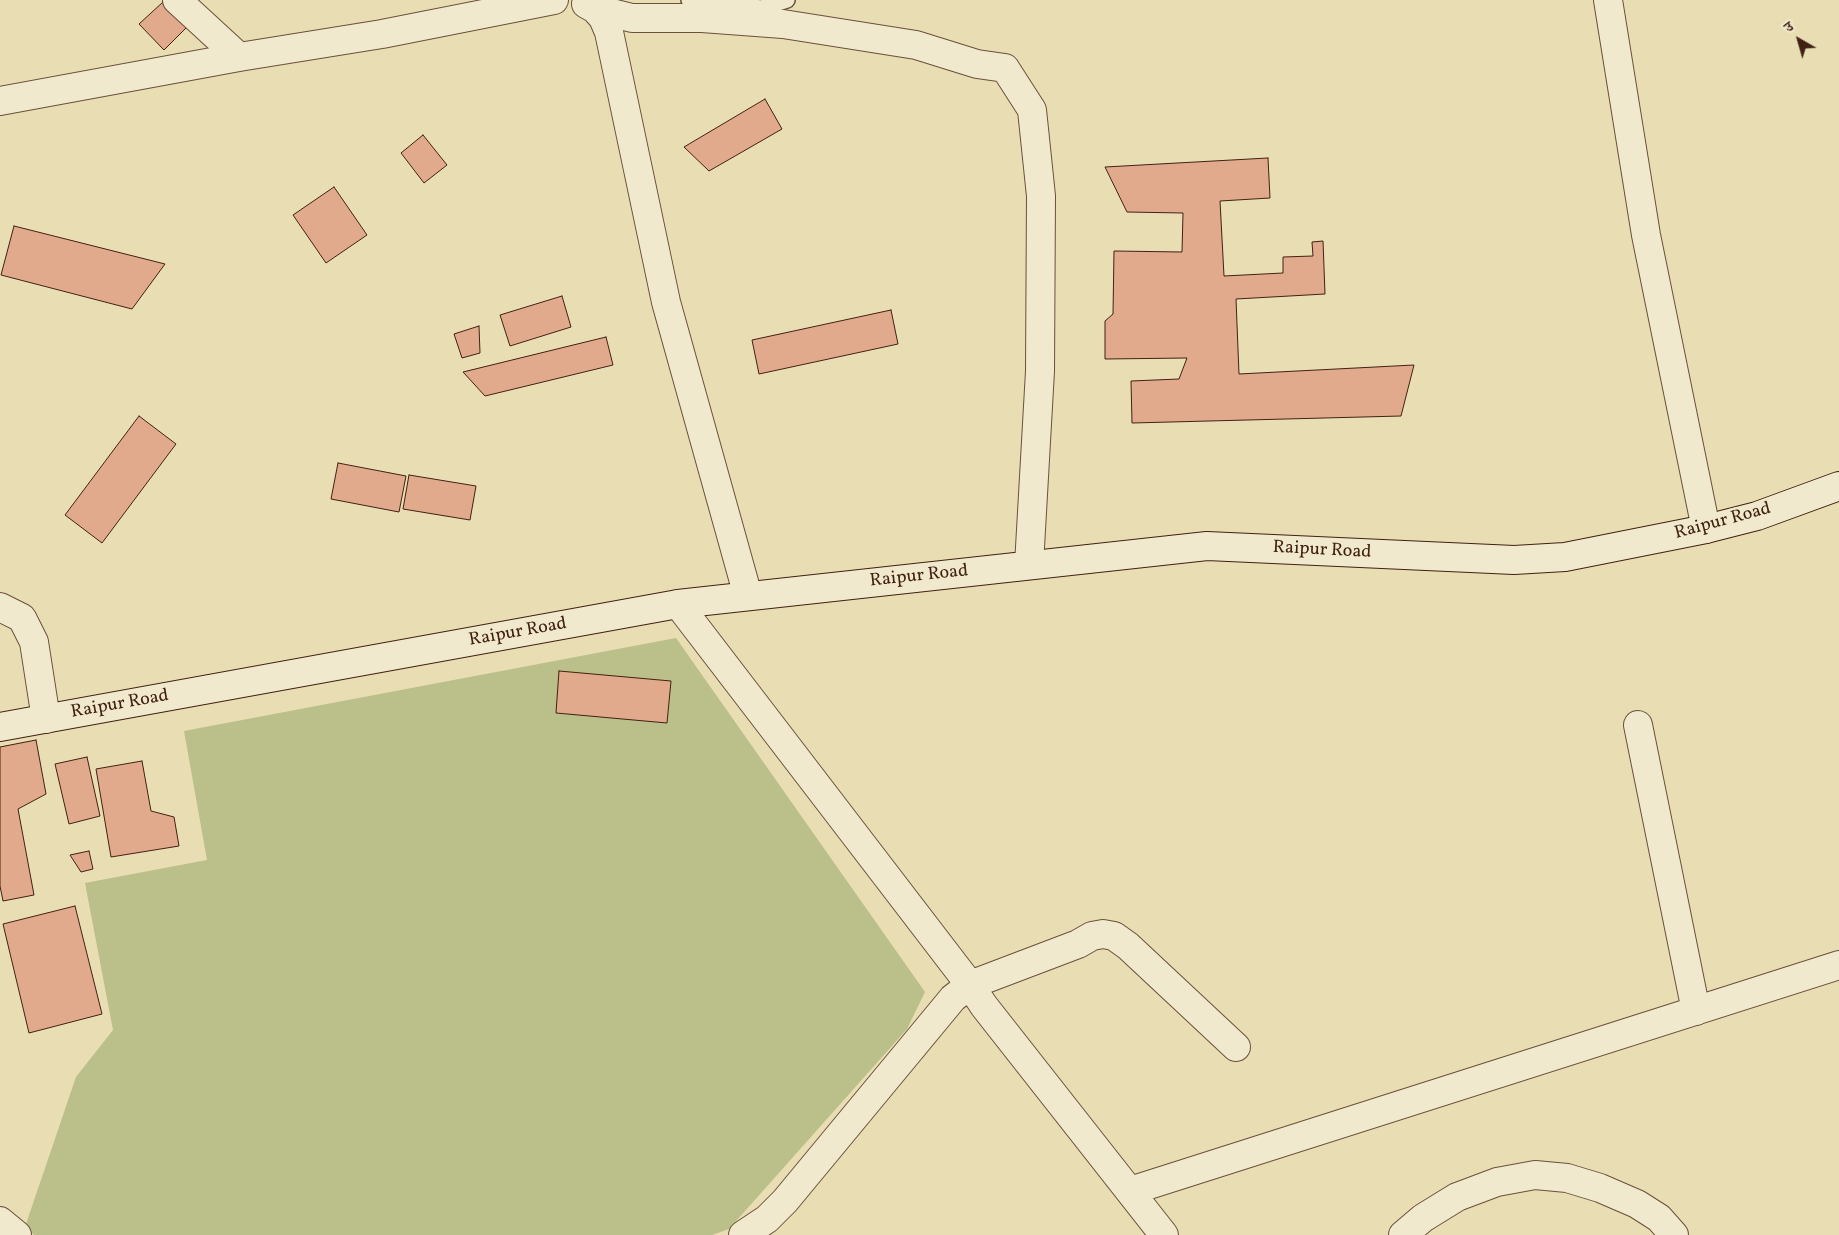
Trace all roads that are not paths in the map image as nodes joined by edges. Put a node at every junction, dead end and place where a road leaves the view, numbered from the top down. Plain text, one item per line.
1 (177, 0) edge
2 (554, 0) edge
3 (689, 0) edge
4 (787, 0) edge
5 (1608, 0) edge
6 (590, 3) edge
7 (239, 57) junction
8 (0, 101) edge
9 (1839, 486) edge
10 (1706, 530) junction
11 (1029, 565) junction
12 (748, 596) junction
13 (678, 604) junction
14 (0, 607) edge
15 (46, 719) junction
16 (1638, 725) dead end
17 (0, 727) edge
18 (1839, 965) edge
19 (970, 985) junction
20 (1696, 1010) junction
21 (1236, 1047) dead end
22 (1130, 1190) junction
23 (0, 1221) edge
24 (17, 1235) edge
25 (743, 1235) edge
26 (1164, 1235) edge
27 (1403, 1235) edge
28 (1674, 1235) edge

1 - 7 street
2 - 7 street
3 - 4 lane
5 - 10 street
6 - 11 street
6 - 12 street
7 - 8 street
9 - 10 street, Raipur Road
10 - 11 street, Raipur Road
11 - 12 street, Raipur Road
12 - 13 street, Raipur Road
13 - 15 street, Raipur Road
13 - 19 street
14 - 15 street
15 - 17 street, Raipur Road
16 - 20 street
18 - 20 street
19 - 21 street
19 - 22 street
19 - 25 street
20 - 22 street
22 - 26 street
23 - 24 street
27 - 28 street

